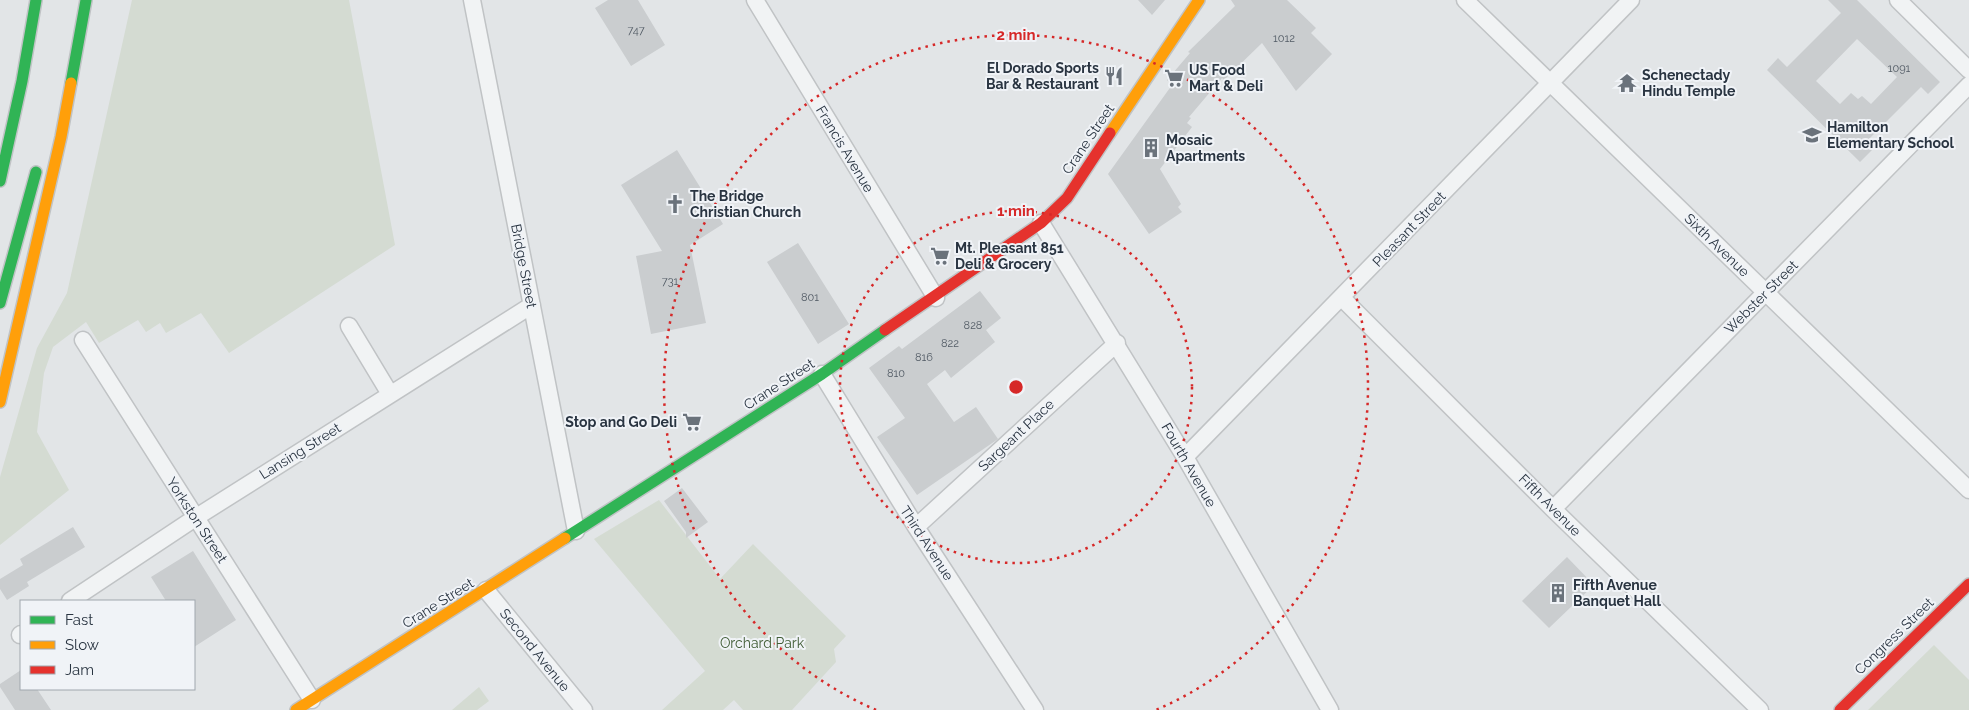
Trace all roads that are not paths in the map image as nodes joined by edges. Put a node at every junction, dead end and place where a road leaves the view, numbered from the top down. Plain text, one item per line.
1 (24, 0) edge
2 (36, 0) edge
3 (80, 0) edge
4 (86, 0) edge
5 (472, 0) edge
6 (755, 0) edge
7 (1199, 0) edge
8 (1465, 0) edge
9 (1631, 0) edge
10 (1898, 0) edge
11 (1969, 70) edge
12 (1550, 84) junction
13 (1969, 85) edge
14 (57, 93) dead end
15 (6, 160) junction
16 (38, 164) dead end
17 (0, 181) edge
18 (1041, 223) junction
19 (1766, 293) junction
20 (936, 298) junction
21 (1342, 298) junction
22 (0, 303) edge
23 (532, 305) junction
24 (349, 326) dead end
25 (83, 340) dead end
26 (1117, 343) junction
27 (822, 374) junction
28 (390, 394) junction
29 (0, 402) edge
30 (1185, 457) junction
31 (1969, 490) edge
32 (1553, 509) junction
33 (195, 518) junction
34 (916, 527) junction
35 (576, 532) junction
36 (1969, 584) edge
37 (486, 590) junction
38 (72, 600) edge
39 (312, 700) junction
40 (296, 710) edge
41 (584, 710) edge
42 (1035, 710) edge
43 (1330, 710) edge
44 (1760, 710) edge
45 (1840, 710) edge

1 - 15 main road
2 - 15 main road
3 - 14 main road
4 - 29 main road
5 - 23 street, Bridge Street
6 - 20 street, Francis Avenue
7 - 18 main road, Crane Street
8 - 12 street, Sixth Avenue
9 - 12 street, Pleasant Street
10 - 11 street
12 - 19 street, Sixth Avenue
12 - 21 street, Pleasant Street
13 - 19 street, Webster Street
15 - 17 main road
16 - 22 main road
18 - 20 main road, Crane Street
18 - 26 street, Fourth Avenue
19 - 31 street, Sixth Avenue
19 - 32 street, Webster Street
20 - 27 main road, Crane Street
21 - 30 street, Pleasant Street
21 - 32 street, Fifth Avenue
23 - 28 street, Lansing Street
23 - 35 street, Bridge Street
24 - 28 street
25 - 33 street, Yorkston Street
26 - 30 street, Fourth Avenue
26 - 34 street, Sargeant Place
27 - 34 street, Third Avenue
27 - 35 main road, Crane Street
28 - 33 street, Lansing Street
30 - 43 street, Fourth Avenue
32 - 44 street, Fifth Avenue
33 - 38 street, Lansing Street
33 - 39 street, Yorkston Street
34 - 42 street, Third Avenue
35 - 37 main road, Crane Street
36 - 45 main road, Congress Street
37 - 39 main road, Crane Street
37 - 41 street, Second Avenue
39 - 40 main road, Crane Street

